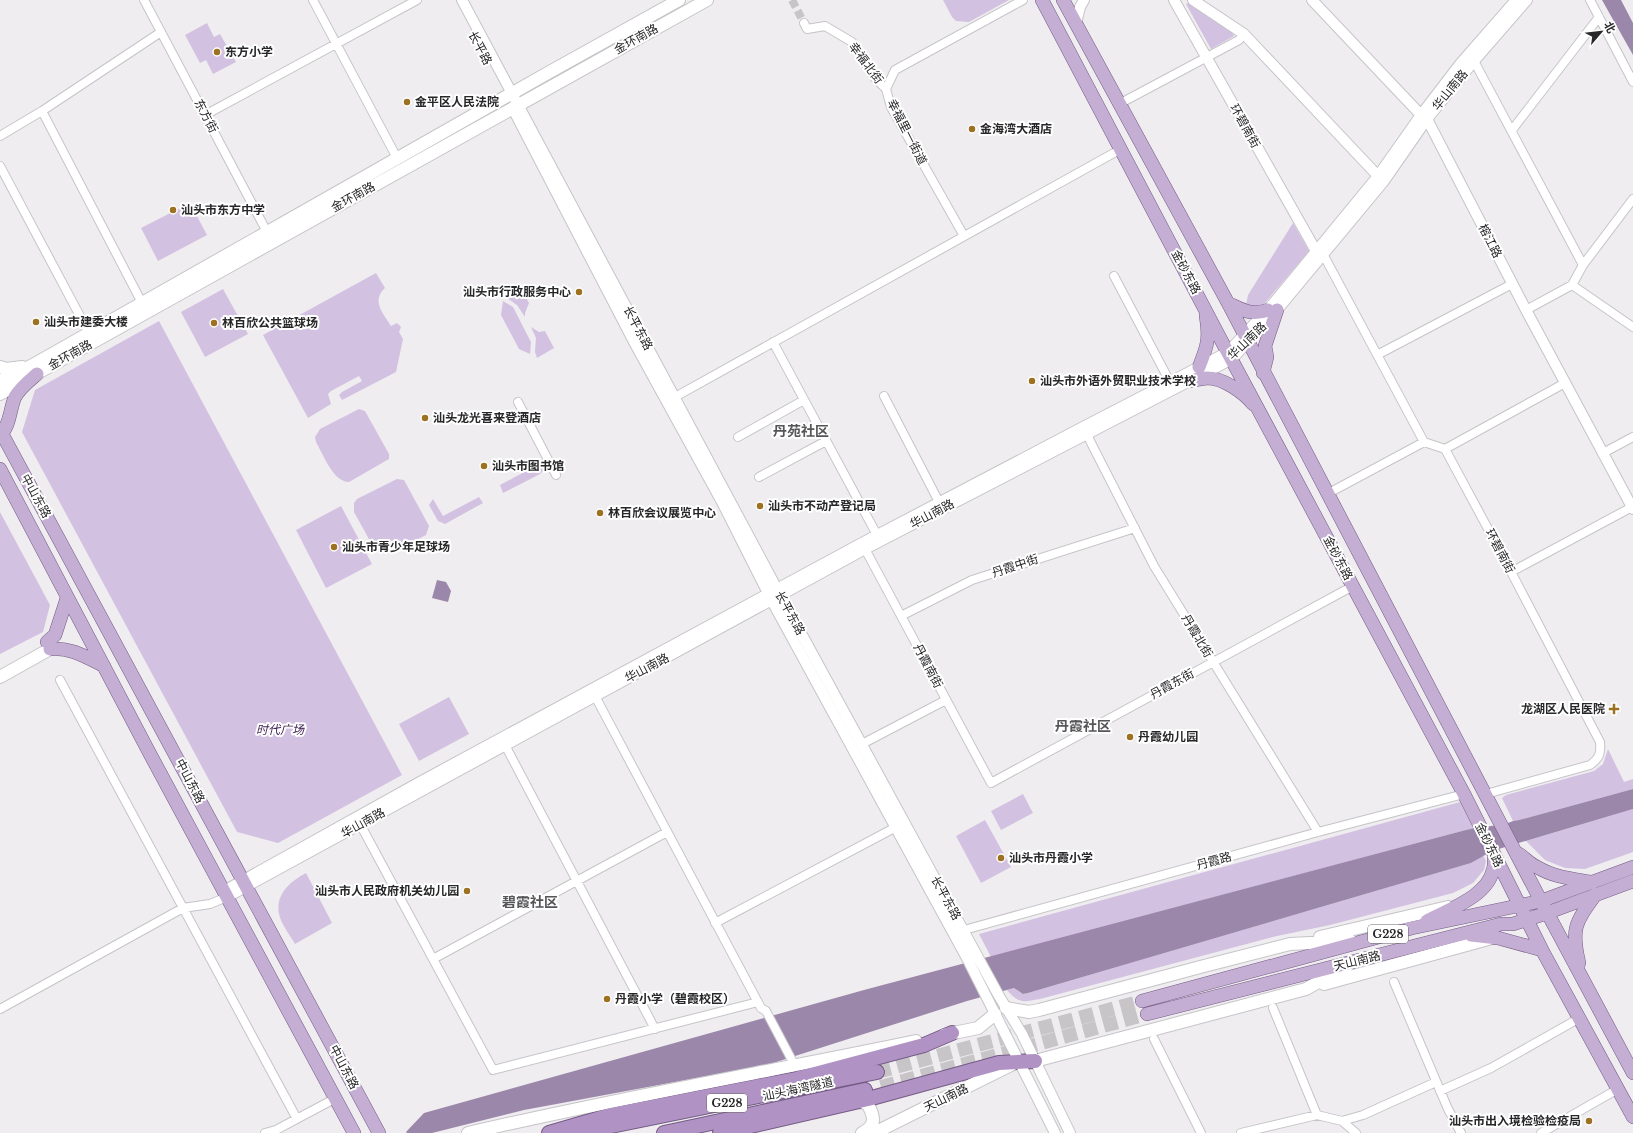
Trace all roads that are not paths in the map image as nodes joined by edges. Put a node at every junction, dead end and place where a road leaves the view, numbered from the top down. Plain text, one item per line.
1 (144, 0) edge
2 (312, 0) edge
3 (417, 0) edge
4 (454, 0) edge
5 (462, 0) edge
6 (679, 0) edge
7 (706, 0) edge
8 (1023, 0) edge
9 (1042, 0) edge
10 (1063, 0) edge
11 (1084, 0) edge
12 (1174, 0) edge
13 (1194, 0) edge
14 (1312, 0) edge
15 (1516, 0) edge
16 (1527, 0) edge
17 (1590, 0) edge
18 (1599, 17) junction
19 (804, 23) dead end
20 (1076, 23) junction
21 (161, 32) junction
22 (1244, 34) junction
23 (336, 44) junction
24 (1206, 57) junction
25 (1474, 61) junction
26 (1633, 82) edge
27 (886, 88) junction
28 (509, 95) junction
29 (1119, 104) junction
30 (516, 107) junction
31 (42, 111) junction
32 (205, 115) junction
33 (1424, 117) junction
34 (1512, 130) junction
35 (0, 136) edge
36 (1121, 149) junction
37 (397, 158) junction
38 (0, 166) edge
39 (1378, 176) junction
40 (1633, 199) edge
41 (267, 232) junction
42 (964, 236) junction
43 (1319, 253) junction
44 (1583, 265) junction
45 (1114, 276) dead end
46 (1512, 284) junction
47 (1572, 285) junction
48 (142, 303) junction
49 (1228, 303) junction
50 (1204, 307) junction
51 (1272, 310) junction
52 (1526, 310) junction
53 (1633, 327) edge
54 (89, 332) junction
55 (1246, 339) junction
56 (773, 342) junction
57 (1377, 355) junction
58 (1230, 356) junction
59 (0, 367) edge
60 (1199, 367) junction
61 (34, 370) junction
62 (1263, 373) junction
63 (0, 381) edge
64 (1188, 381) junction
65 (1170, 382) junction
66 (1565, 382) junction
67 (0, 394) edge
68 (884, 396) dead end
69 (675, 397) junction
70 (804, 400) junction
71 (518, 402) dead end
72 (1260, 412) junction
73 (1, 433) edge
74 (1086, 433) junction
75 (738, 437) dead end
76 (1633, 437) edge
77 (826, 441) junction
78 (1424, 442) junction
79 (1445, 449) junction
80 (1604, 453) junction
81 (0, 469) edge
82 (556, 475) dead end
83 (759, 477) dead end
84 (0, 489) edge
85 (13, 493) junction
86 (1327, 494) junction
87 (940, 502) junction
88 (1632, 508) edge
89 (1135, 528) junction
90 (877, 535) junction
91 (866, 549) junction
92 (1512, 572) junction
93 (1353, 586) junction
94 (775, 595) junction
95 (67, 598) junction
96 (901, 616) junction
97 (49, 646) junction
98 (1212, 661) junction
99 (104, 666) junction
100 (0, 668) edge
101 (0, 677) edge
102 (60, 680) dead end
103 (595, 696) junction
104 (946, 700) junction
105 (862, 744) junction
106 (505, 745) junction
107 (990, 782) joint
108 (1464, 794) junction
109 (1486, 794) junction
110 (360, 824) junction
111 (900, 825) junction
112 (667, 832) junction
113 (1318, 832) junction
114 (1515, 850) junction
115 (1494, 854) junction
116 (1633, 867) edge
117 (576, 881) junction
118 (1633, 881) edge
119 (245, 884) junction
120 (1594, 888) junction
121 (226, 894) junction
122 (1541, 901) junction
123 (1456, 905) junction
124 (1520, 906) junction
125 (183, 908) junction
126 (1547, 913) junction
127 (1526, 920) junction
128 (715, 924) junction
129 (1412, 928) junction
130 (964, 930) junction
131 (1464, 934) junction
132 (1493, 937) junction
133 (1362, 941) junction
134 (1290, 944) junction
135 (1542, 950) junction
136 (433, 959) junction
137 (1357, 961) junction
138 (1582, 979) junction
139 (1394, 982) dead end
140 (1306, 989) junction
141 (1142, 1000) tunnel mouth
142 (758, 1002) junction
143 (1273, 1008) dead end
144 (0, 1009) edge
145 (1000, 1011) junction
146 (1147, 1014) tunnel mouth
147 (1578, 1019) junction
148 (655, 1029) junction
149 (952, 1033) junction
150 (1154, 1039) dead end
151 (1035, 1061) junction
152 (1018, 1062) junction
153 (793, 1064) junction
154 (877, 1072) tunnel mouth
155 (1633, 1073) edge
156 (1436, 1082) junction
157 (881, 1087) tunnel mouth
158 (1618, 1089) junction
159 (1440, 1091) junction
160 (336, 1098) junction
161 (860, 1101) junction
162 (1317, 1115) junction
163 (1633, 1117) edge
164 (297, 1119) junction
165 (1342, 1121) junction
166 (379, 1132) edge
167 (265, 1133) edge
168 (354, 1133) edge
169 (468, 1133) edge
170 (549, 1133) edge
171 (578, 1133) edge
172 (664, 1133) edge
173 (720, 1133) edge
174 (862, 1133) edge
175 (874, 1133) edge
176 (1055, 1133) edge
177 (1070, 1133) edge
178 (1201, 1133) edge
179 (1242, 1133) edge
180 (1356, 1133) edge
181 (1461, 1133) edge
182 (1541, 1133) edge

1 - 21 street, 东方街
2 - 23 street
3 - 23 street
4 - 28 street, 长平路
5 - 28 street, 长平路
6 - 28 main road, 金环南路
7 - 30 main road, 金环南路
8 - 27 street, 幸福里一街道
9 - 36 main road, 金砂东路
10 - 20 main road, 金砂东路
11 - 20 street
12 - 24 street, 环碧南街
13 - 22 street
14 - 33 street, 榕江路
15 - 33 street, 华山南路
16 - 25 street, 华山南路
17 - 18 street
18 - 26 street
18 - 34 street
19 - 27 street, 幸福北街
20 - 29 main road, 金砂东路
21 - 31 street
21 - 32 street, 东方街
22 - 24 street
22 - 39 street
23 - 32 street
23 - 37 street
24 - 29 street
24 - 43 street, 环碧南街
25 - 33 street, 华山南路
25 - 34 street
27 - 42 street, 幸福里一街道
28 - 30 street, 长平东路
28 - 37 main road, 金环南路
29 - 49 main road, 金砂东路
30 - 61 main road, 金环南路
30 - 69 street, 长平东路
30 - 94 street, 长平东路
31 - 35 street
31 - 48 street
32 - 41 street, 东方街
33 - 39 street, 华山南路
33 - 43 street, 华山南路
33 - 46 street, 榕江路
34 - 44 street
36 - 42 street
36 - 50 main road, 金砂东路
37 - 41 main road, 金环南路
38 - 54 street
39 - 43 street, 华山南路
40 - 44 street
41 - 48 main road, 金环南路
42 - 56 street
43 - 51 street, 华山南路
43 - 57 street, 环碧南街
44 - 47 street
45 - 65 street
46 - 52 street, 榕江路
46 - 57 street
47 - 52 street
47 - 53 street
48 - 54 main road, 金环南路
49 - 51 main road
49 - 55 main road, 金砂东路
50 - 58 main road, 金砂东路
50 - 60 main road
51 - 55 street, 华山南路
51 - 62 main road
52 - 66 street, 榕江路
54 - 61 main road, 金环南路
55 - 58 street, 华山南路
55 - 62 main road, 金砂东路
56 - 69 street
56 - 70 street
57 - 78 street, 环碧南街
58 - 60 street, 华山南路
58 - 64 street, 华山南路
58 - 72 main road, 金砂东路
59 - 61 main road
60 - 65 street, 华山南路
61 - 63 main road, 金环南路
61 - 67 main road, 金环南路
61 - 73 main road
62 - 86 main road, 金砂东路
64 - 72 main road
64 - 74 street, 华山南路
65 - 87 street, 华山南路
66 - 79 street
66 - 80 street, 榕江路
68 - 87 street
69 - 94 street, 长平东路
70 - 75 street
70 - 77 street
71 - 82 street
72 - 93 main road, 金砂东路
73 - 119 main road, 中山东路
74 - 89 street, 丹霞北街
74 - 91 street, 华山南路
76 - 80 street
77 - 83 street
77 - 90 street
78 - 79 street
78 - 86 street
79 - 92 street, 环碧南街
80 - 88 street, 榕江路
81 - 85 main road, 中山东路
84 - 85 main road
85 - 95 main road, 中山东路
86 - 109 main road, 金砂东路
87 - 90 street, 华山南路
88 - 92 street
89 - 96 street, 丹霞中街
89 - 98 street, 丹霞北街
90 - 94 street, 华山南路
91 - 94 street, 华山南路
91 - 96 street, 丹霞南街
92 - 109 street, 环碧南街
93 - 98 street, 丹霞东街
93 - 108 main road, 金砂东路
94 - 103 street, 华山南路
94 - 105 street, 长平东路
94 - 111 street, 长平东路
94 - 119 street, 华山南路
95 - 97 main road
95 - 99 main road, 中山东路
96 - 104 street, 丹霞南街
97 - 99 main road
97 - 100 main road
97 - 101 main road
98 - 107 street, 丹霞东街
98 - 113 street, 丹霞北街
99 - 121 main road, 中山东路
102 - 125 street
103 - 106 street, 华山南路
103 - 112 street
104 - 105 street
104 - 107 street, 丹霞南街
105 - 111 street, 长平东路
106 - 110 street, 华山南路
106 - 117 street
108 - 113 street, 丹霞路
108 - 115 main road, 金砂东路
109 - 114 main road, 金砂东路
110 - 119 street, 华山南路
110 - 136 street
111 - 128 street
111 - 130 street, 长平东路
111 - 145 street, 长平东路
112 - 117 street
112 - 128 street
113 - 130 street, 丹霞路
114 - 120 main road
114 - 122 main road, 金砂东路
115 - 123 main road
115 - 124 main road, 金砂东路
116 - 120 main road, 天山南路 / G228
117 - 136 street
117 - 148 street
118 - 120 main road, 天山南路 / G228
119 - 121 street, 华山南路
119 - 166 main road, 中山东路
120 - 122 main road, 天山南路 / G228
120 - 126 main road, 天山南路 / G228
120 - 138 main road
121 - 125 street
121 - 160 main road, 中山东路
122 - 124 main road, 天山南路 / G228
122 - 126 main road, 金砂东路
123 - 129 main road
123 - 134 main road, 天山南路
124 - 127 main road, 金砂东路
124 - 129 main road, 天山南路 / G228
125 - 144 street
125 - 164 street
126 - 127 main road, 天山南路 / G228
126 - 138 main road, 金砂东路
127 - 131 main road, 天山南路 / G228
127 - 135 main road, 金砂东路
128 - 142 street
129 - 133 main road, 天山南路 / G228
130 - 145 street, 长平东路
131 - 132 main road
131 - 137 main road, 天山南路 / G228
132 - 135 main road
132 - 140 main road
133 - 134 main road, 天山南路
133 - 141 main road, 天山南路 / G228
134 - 145 main road, 天山南路
135 - 147 main road, 金砂东路
136 - 148 street
137 - 140 main road
137 - 146 main road, 天山南路 / G228
138 - 155 main road, 金砂东路
139 - 156 street
140 - 151 main road
142 - 148 street
142 - 153 street
143 - 162 street
145 - 149 main road
145 - 151 street, 长平东路
145 - 152 street, 长平东路
147 - 158 main road, 金砂东路
147 - 159 street
149 - 153 main road
149 - 170 highway
150 - 178 street
151 - 152 highway
151 - 177 street, 长平东路
152 - 161 highway
152 - 175 main road, 天山南路
152 - 176 street, 长平东路
153 - 169 main road
154 - 171 highway, 汕头海湾隧道 / G228
156 - 159 street
156 - 165 street
157 - 172 highway, 汕头海湾隧道 / G228
158 - 163 main road, 金砂东路
158 - 182 street
159 - 181 street
160 - 164 street
160 - 168 main road, 中山东路
161 - 173 highway
161 - 174 main road
162 - 165 street
162 - 179 street
164 - 167 street
165 - 180 street

